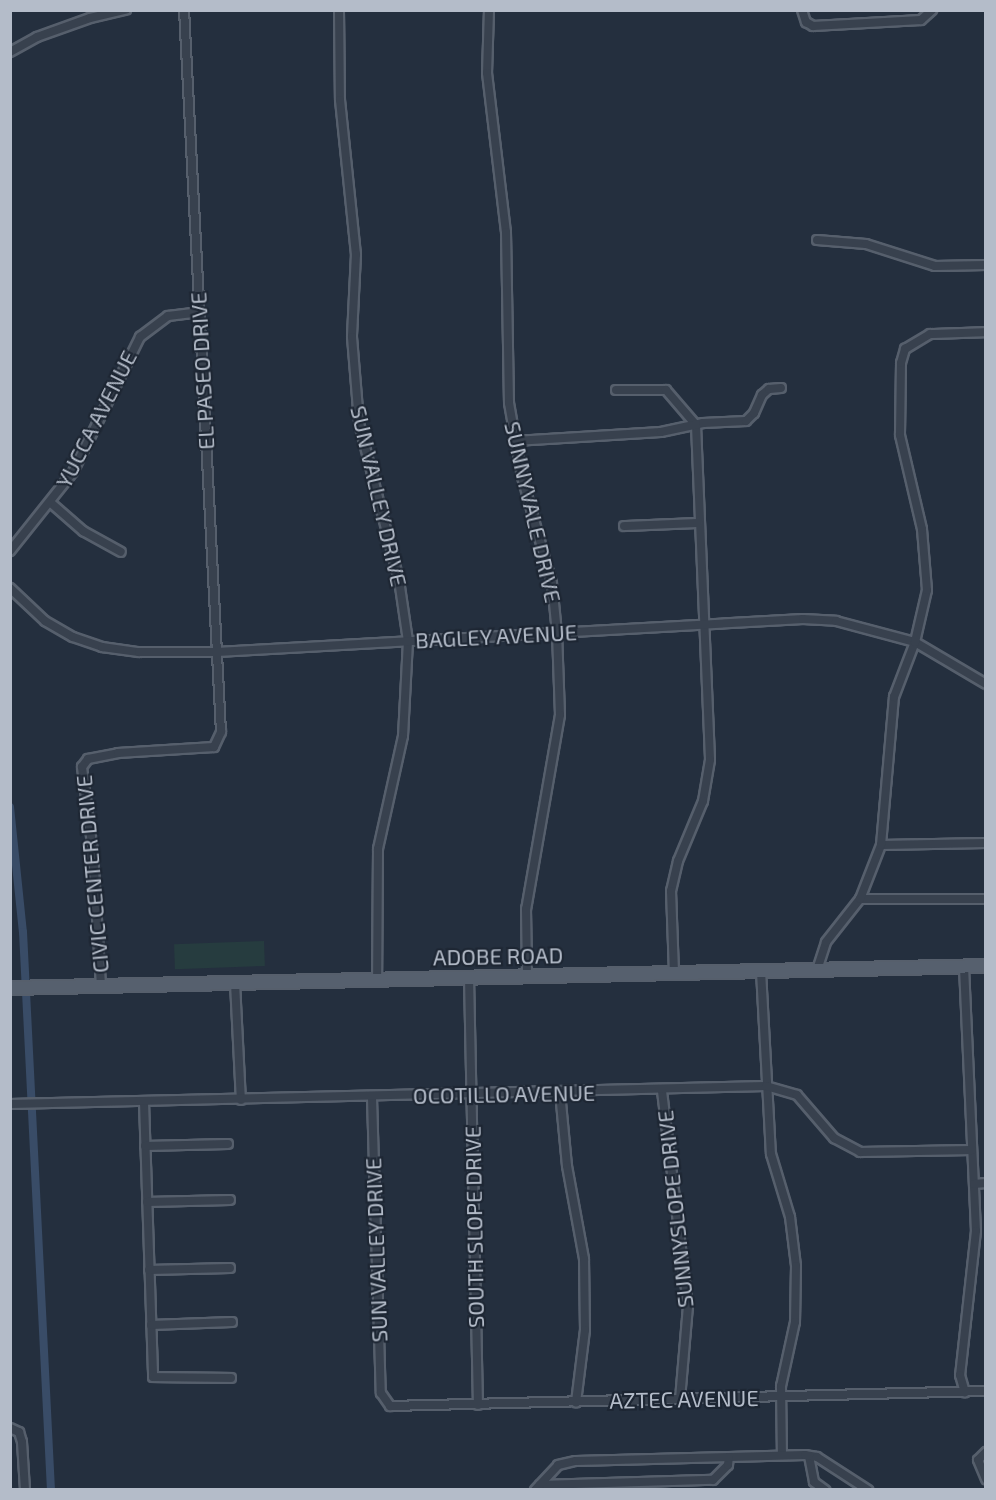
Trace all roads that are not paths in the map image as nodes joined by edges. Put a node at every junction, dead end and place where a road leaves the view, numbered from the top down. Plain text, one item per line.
1 (126, 10) edge
2 (184, 10) edge
3 (339, 10) edge
4 (489, 10) edge
5 (802, 10) edge
6 (932, 10) edge
7 (10, 52) edge
8 (817, 240) dead end
9 (986, 265) edge
10 (199, 312) junction
11 (986, 332) edge
12 (781, 388) dead end
13 (616, 390) dead end
14 (696, 426) junction
15 (515, 441) junction
16 (51, 503) junction
17 (699, 523) junction
18 (624, 526) dead end
19 (10, 551) edge
20 (121, 552) dead end
21 (10, 588) edge
22 (704, 624) junction
23 (557, 633) junction
24 (408, 640) junction
25 (915, 642) junction
26 (217, 652) junction
27 (986, 684) edge
28 (85, 762) joint
29 (986, 843) edge
30 (881, 845) junction
31 (860, 899) junction
32 (986, 899) edge
33 (986, 966) edge
34 (964, 967) junction
35 (817, 970) junction
36 (761, 971) junction
37 (674, 973) junction
38 (527, 976) junction
39 (469, 977) junction
40 (377, 979) junction
41 (235, 983) junction
42 (101, 986) junction
43 (10, 988) edge
44 (766, 1086) junction
45 (662, 1091) junction
46 (560, 1092) junction
47 (471, 1094) junction
48 (372, 1098) junction
49 (241, 1100) junction
50 (144, 1102) junction
51 (10, 1104) edge
52 (228, 1144) dead end
53 (145, 1146) junction
54 (972, 1150) junction
55 (986, 1183) edge
56 (974, 1184) junction
57 (230, 1200) dead end
58 (147, 1202) junction
59 (230, 1268) dead end
60 (149, 1270) junction
61 (232, 1322) dead end
62 (151, 1325) junction
63 (231, 1378) dead end
64 (986, 1391) edge
65 (965, 1392) junction
66 (780, 1397) junction
67 (680, 1399) junction
68 (385, 1401) joint
69 (576, 1402) junction
70 (478, 1405) junction
71 (12, 1428) edge
72 (986, 1452) edge
73 (783, 1455) junction
74 (809, 1456) junction
75 (729, 1457) junction
76 (986, 1479) edge
77 (639, 1486) edge
78 (662, 1486) edge
79 (538, 1487) edge
80 (25, 1490) edge
81 (825, 1490) edge
82 (868, 1490) edge

1 - 7 street
2 - 10 street, EL PASEO DRIVE
3 - 24 street, SUN VALLEY DRIVE
4 - 15 street, SUNNYVALE DRIVE
5 - 6 street
8 - 9 street
10 - 16 street, YUCCA AVENUE
10 - 26 street, EL PASEO DRIVE
11 - 25 street
12 - 14 street
13 - 14 street
14 - 15 street
14 - 17 street
15 - 23 street, SUNNYVALE DRIVE
16 - 19 street, YUCCA AVENUE
16 - 20 street
17 - 18 street
17 - 22 street
21 - 26 street, BAGLEY AVENUE
22 - 23 street, BAGLEY AVENUE
22 - 25 street, BAGLEY AVENUE
22 - 37 street
23 - 24 street, BAGLEY AVENUE
23 - 38 street, SUNNYVALE DRIVE
24 - 26 street, BAGLEY AVENUE
24 - 40 street, SUN VALLEY DRIVE
25 - 27 street, BAGLEY AVENUE
25 - 30 street
26 - 28 street, EL PASEO DRIVE
28 - 42 street, CIVIC CENTER DRIVE
29 - 30 street
30 - 31 street
31 - 32 street
31 - 35 street
33 - 34 main road, ADOBE ROAD
34 - 35 main road, ADOBE ROAD
34 - 54 street
35 - 36 main road, ADOBE ROAD
36 - 37 main road, ADOBE ROAD
36 - 44 street
37 - 38 main road, ADOBE ROAD
38 - 39 main road, ADOBE ROAD
39 - 40 main road, ADOBE ROAD
39 - 47 street, SOUTH SLOPE DRIVE
40 - 41 main road, ADOBE ROAD
41 - 42 main road, ADOBE ROAD
41 - 49 street
42 - 43 main road, ADOBE ROAD
44 - 45 street, OCOTILLO AVENUE
44 - 54 street, OCOTILLO AVENUE
44 - 66 street
45 - 46 street, OCOTILLO AVENUE
45 - 67 street, SUNNYSLOPE DRIVE
46 - 47 street, OCOTILLO AVENUE
46 - 69 street
47 - 48 street, OCOTILLO AVENUE
47 - 70 street, SOUTH SLOPE DRIVE
48 - 49 street, OCOTILLO AVENUE
48 - 68 street, SUN VALLEY DRIVE
49 - 50 street, OCOTILLO AVENUE
50 - 51 street, OCOTILLO AVENUE
50 - 53 street
52 - 53 street
53 - 58 street
54 - 56 street
55 - 56 street
56 - 65 street
57 - 58 street
58 - 60 street
59 - 60 street
60 - 62 street
61 - 62 street
62 - 63 street
64 - 65 street, AZTEC AVENUE
65 - 66 street, AZTEC AVENUE
66 - 67 street, AZTEC AVENUE
66 - 73 street
67 - 69 street, AZTEC AVENUE
68 - 70 street, AZTEC AVENUE
69 - 70 street, AZTEC AVENUE
71 - 80 street
72 - 76 street
73 - 74 street
73 - 75 street
74 - 81 street
74 - 82 street
75 - 78 street
75 - 79 street
77 - 78 street
77 - 79 street

